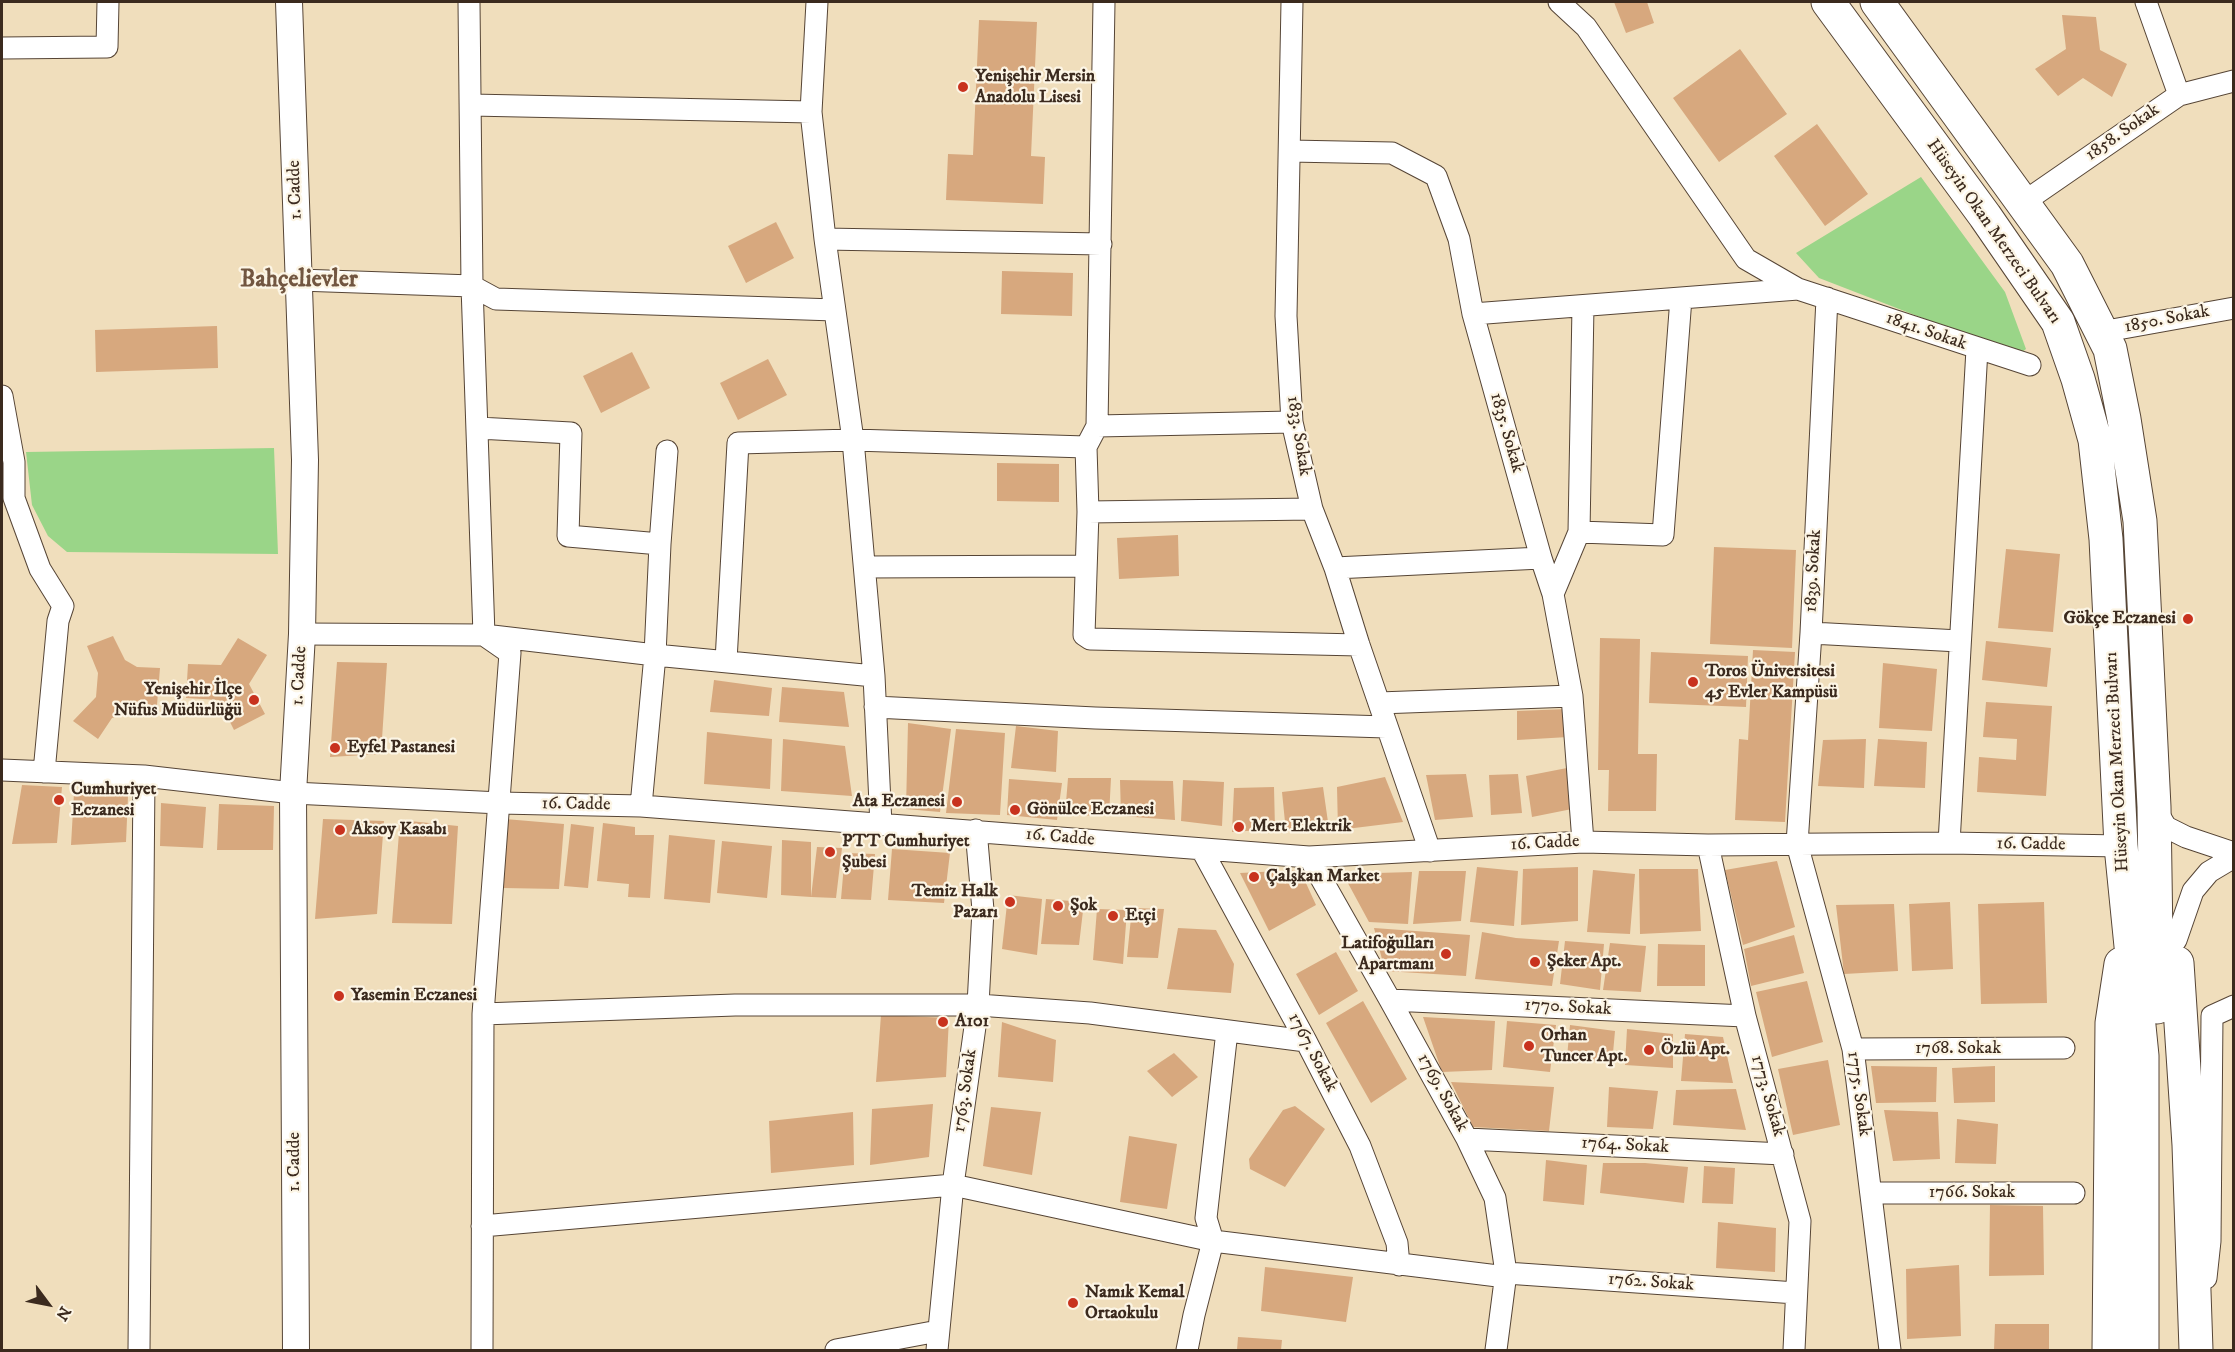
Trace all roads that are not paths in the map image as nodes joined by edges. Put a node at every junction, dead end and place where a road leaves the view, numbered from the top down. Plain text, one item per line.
1 (108, 2) edge
2 (289, 2) edge
3 (469, 2) edge
4 (817, 2) edge
5 (1104, 2) edge
6 (1292, 2) edge
7 (1559, 2) edge
8 (1828, 2) edge
9 (1877, 2) edge
10 (2146, 2) edge
11 (2, 48) edge
12 (2234, 81) edge
13 (2179, 95) junction
14 (471, 105) junction
15 (811, 112) junction
16 (1290, 151) junction
17 (2021, 204) junction
18 (825, 239) junction
19 (1101, 244) junction
20 (299, 280) junction
21 (472, 286) junction
22 (1798, 289) junction
23 (1681, 298) junction
24 (1827, 298) junction
25 (1583, 306) junction
26 (2234, 308) edge
27 (835, 310) junction
28 (1473, 314) junction
29 (2102, 332) junction
30 (1977, 349) junction
31 (2030, 365) dead end
32 (2, 396) edge
33 (1292, 422) junction
34 (1096, 426) junction
35 (478, 428) junction
36 (853, 440) junction
37 (1086, 447) junction
38 (667, 451) dead end
39 (8, 497) edge
40 (1312, 508) junction
41 (1088, 512) junction
42 (1579, 532) junction
43 (660, 544) junction
44 (1541, 558) junction
45 (1085, 566) junction
46 (865, 567) junction
47 (1335, 568) junction
48 (1553, 594) junction
49 (1811, 633) junction
50 (302, 634) junction
51 (484, 635) junction
52 (1959, 641) junction
53 (1359, 645) junction
54 (655, 655) junction
55 (726, 662) junction
56 (874, 675) junction
57 (1572, 696) junction
58 (1379, 703) junction
59 (874, 707) junction
60 (1386, 727) junction
61 (2, 770) edge
62 (44, 771) junction
63 (144, 776) junction
64 (293, 793) junction
65 (500, 803) junction
66 (641, 806) junction
67 (2154, 807) junction
68 (881, 825) junction
69 (976, 830) junction
70 (1583, 842) junction
71 (1949, 843) junction
72 (1797, 844) junction
73 (1708, 845) junction
74 (2121, 846) junction
75 (1202, 850) junction
76 (1430, 851) junction
77 (2234, 855) edge
78 (1309, 857) junction
79 (2129, 918) junction
80 (2176, 940) junction
81 (1390, 1000) junction
82 (978, 1005) junction
83 (2234, 1006) edge
84 (483, 1014) junction
85 (1745, 1016) junction
86 (1227, 1031) junction
87 (1306, 1041) junction
88 (2064, 1048) dead end
89 (1853, 1049) junction
90 (1467, 1139) junction
91 (1783, 1154) junction
92 (953, 1185) junction
93 (1871, 1193) junction
94 (2074, 1193) dead end
95 (482, 1226) junction
96 (1213, 1241) junction
97 (1399, 1265) junction
98 (1506, 1275) junction
99 (1796, 1293) junction
100 (938, 1341) edge
101 (139, 1350) edge
102 (296, 1350) edge
103 (482, 1350) edge
104 (836, 1350) edge
105 (1187, 1350) edge
106 (1496, 1350) edge
107 (1794, 1350) edge
108 (1890, 1350) edge
109 (2109, 1350) edge
110 (2142, 1350) edge
111 (2164, 1350) edge
112 (2198, 1350) edge

1 - 11 street
2 - 20 street, 1. Cadde
3 - 14 street
4 - 15 street
5 - 19 street
6 - 16 street, 1833. Sokak
7 - 22 street, 1841. Sokak
8 - 74 main road, Hüseyin Okan Merzeci Bulvarı
9 - 17 main road, Hüseyin Okan Merzeci Bulvarı
10 - 13 street
12 - 13 street, 1858. Sokak
13 - 17 street, 1858. Sokak
14 - 15 street
14 - 21 street
15 - 18 street
16 - 28 street, 1835. Sokak
16 - 33 street, 1833. Sokak
17 - 29 main road, Hüseyin Okan Merzeci Bulvarı
18 - 19 street
18 - 27 street
19 - 34 street
20 - 21 street
20 - 50 street, 1. Cadde
21 - 27 street
21 - 35 street
22 - 23 street
22 - 24 street, 1841. Sokak
23 - 25 street
23 - 42 street
24 - 30 street, 1841. Sokak
24 - 49 street, 1839. Sokak
25 - 28 street
25 - 42 street
26 - 29 street, 1850. Sokak
27 - 36 street
28 - 44 street, 1835. Sokak
29 - 67 main road, Hüseyin Okan Merzeci Bulvarı
30 - 31 street
30 - 52 street, 1841. Sokak
32 - 39 street
33 - 34 street
33 - 40 street, 1833. Sokak
34 - 37 street
35 - 43 street
35 - 51 street
36 - 37 street
36 - 46 street
36 - 55 street
37 - 41 street
38 - 43 street
39 - 62 street
40 - 41 street
40 - 47 street, 1833. Sokak
41 - 45 street
42 - 48 street
43 - 54 street
44 - 47 street
44 - 48 street, 1835. Sokak
45 - 46 street
45 - 53 street
46 - 56 street
47 - 53 street, 1833. Sokak
48 - 57 street, 1835. Sokak
49 - 52 street
49 - 72 street, 1839. Sokak
50 - 51 street
50 - 64 street, 1. Cadde
51 - 54 street
51 - 65 street
52 - 71 street, 1841. Sokak
53 - 58 street, 1833. Sokak
54 - 55 street
54 - 66 street
55 - 56 street
56 - 59 street
57 - 58 street
57 - 70 street, 1835. Sokak
58 - 60 street, 1833. Sokak
59 - 60 street
59 - 68 street
60 - 76 street, 1833. Sokak
61 - 62 street, 16. Cadde
62 - 63 street, 16. Cadde
63 - 64 street, 16. Cadde
63 - 101 street
64 - 65 street, 16. Cadde
64 - 102 street, 1. Cadde
65 - 66 street, 16. Cadde
65 - 84 street
66 - 68 street, 16. Cadde
67 - 77 street
67 - 80 main road
67 - 111 main road, Hüseyin Okan Merzeci Bulvarı
68 - 69 street, 16. Cadde
69 - 75 street, 16. Cadde
69 - 82 street, 1763. Sokak
70 - 73 street, 16. Cadde
70 - 76 street, 16. Cadde
71 - 72 street, 16. Cadde
71 - 74 street, 16. Cadde
72 - 73 street, 16. Cadde
72 - 89 street, 1775. Sokak
73 - 85 street, 1773. Sokak
74 - 79 main road, Hüseyin Okan Merzeci Bulvarı
75 - 78 street, 16. Cadde
75 - 87 street, 1767. Sokak
76 - 78 street, 16. Cadde
77 - 80 street
78 - 81 street, 1769. Sokak
79 - 109 main road
79 - 110 main road, Hüseyin Okan Merzeci Bulvarı
80 - 112 main road
81 - 85 street, 1770. Sokak
81 - 90 street, 1769. Sokak
82 - 84 street
82 - 86 street
82 - 92 street, 1763. Sokak
83 - 112 street
84 - 95 street
85 - 91 street, 1773. Sokak
86 - 87 street
86 - 96 street
87 - 97 street, 1767. Sokak
88 - 89 street, 1768. Sokak
89 - 93 street, 1775. Sokak
90 - 91 street, 1764. Sokak
90 - 98 street, 1769. Sokak
91 - 99 street, 1773. Sokak
92 - 95 street, 1762. Sokak
92 - 96 street, 1762. Sokak
92 - 100 street, 1763. Sokak
93 - 94 street, 1766. Sokak
93 - 108 street, 1775. Sokak
95 - 103 street
96 - 97 street, 1762. Sokak
96 - 105 street
97 - 98 street, 1762. Sokak
98 - 99 street, 1762. Sokak
98 - 106 street, 1769. Sokak
99 - 107 street, 1773. Sokak
100 - 104 street

